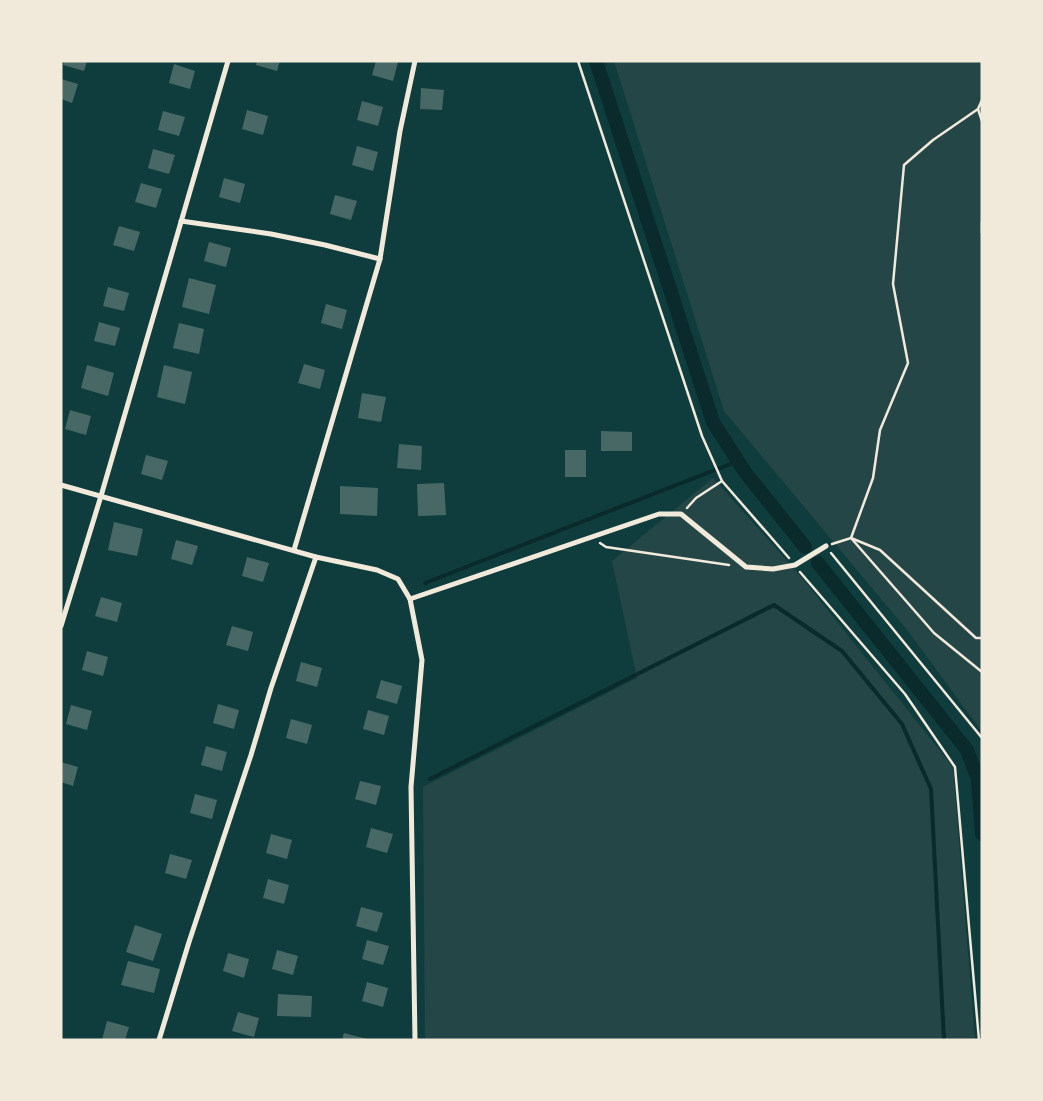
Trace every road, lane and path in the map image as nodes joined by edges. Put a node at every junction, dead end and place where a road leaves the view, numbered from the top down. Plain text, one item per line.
1 (228, 61) edge
2 (415, 61) edge
3 (578, 61) edge
4 (982, 100) edge
5 (978, 109) junction
6 (982, 121) edge
7 (180, 221) junction
8 (982, 222) edge
9 (982, 233) edge
10 (380, 259) junction
11 (722, 481) junction
12 (61, 485) edge
13 (101, 496) junction
14 (681, 514) junction
15 (591, 537) junction
16 (851, 538) junction
17 (826, 546) junction
18 (294, 550) junction
19 (316, 557) junction
20 (795, 565) junction
21 (746, 567) junction
22 (410, 600) junction
23 (61, 626) edge
24 (982, 638) edge
25 (982, 672) edge
26 (982, 738) edge
27 (159, 1040) edge
28 (415, 1040) edge
29 (979, 1040) edge

1 - 7 street
2 - 10 street
3 - 11 path
4 - 5 path
5 - 6 path
5 - 16 path
7 - 10 street
7 - 13 street
8 - 9 path
10 - 18 street
11 - 14 path
11 - 20 path
12 - 13 street
13 - 18 street
13 - 23 street
14 - 15 street
14 - 21 street
15 - 21 path
15 - 22 street
16 - 17 path
16 - 24 path
16 - 25 path
17 - 20 street
17 - 26 path
18 - 19 street
19 - 22 street
19 - 27 street
20 - 21 street
20 - 29 path
22 - 28 street

